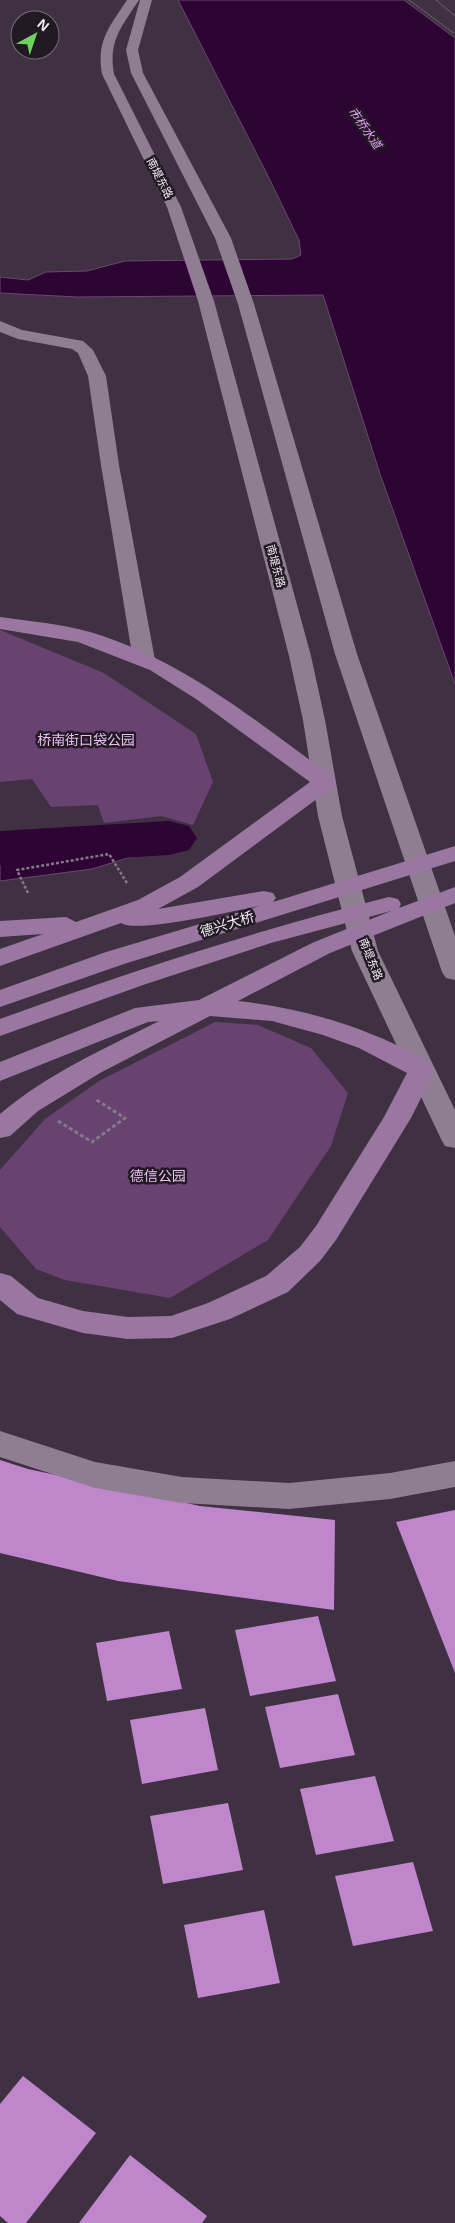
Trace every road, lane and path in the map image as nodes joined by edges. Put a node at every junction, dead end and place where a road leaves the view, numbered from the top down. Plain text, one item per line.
1 (133, 0) edge
2 (146, 0) edge
3 (409, 0) edge
4 (436, 0) edge
5 (455, 16) edge
6 (455, 34) edge
7 (0, 326) edge
8 (9, 624) edge
9 (144, 660) junction
10 (324, 782) junction
11 (455, 852) edge
12 (455, 887) edge
13 (131, 890) dead end
14 (28, 893) dead end
15 (455, 894) edge
16 (0, 929) edge
17 (0, 958) edge
18 (455, 972) edge
19 (0, 999) edge
20 (0, 1028) edge
21 (422, 1070) junction
22 (0, 1072) edge
23 (93, 1098) dead end
24 (50, 1116) dead end
25 (0, 1129) edge
26 (455, 1139) edge
27 (0, 1284) edge
28 (0, 1444) edge
29 (455, 1474) edge

1 - 10 street, 南堤东路
2 - 18 street
3 - 6 path
4 - 5 path
7 - 9 street
8 - 9 main road
9 - 10 main road
10 - 17 main road
10 - 21 street, 南堤东路
11 - 16 main road
11 - 19 main road, 德兴大桥
12 - 20 main road, 德兴大桥
13 - 14 path
15 - 25 main road
21 - 22 main road
21 - 26 street, 南堤东路
21 - 27 main road
23 - 24 path
28 - 29 street

